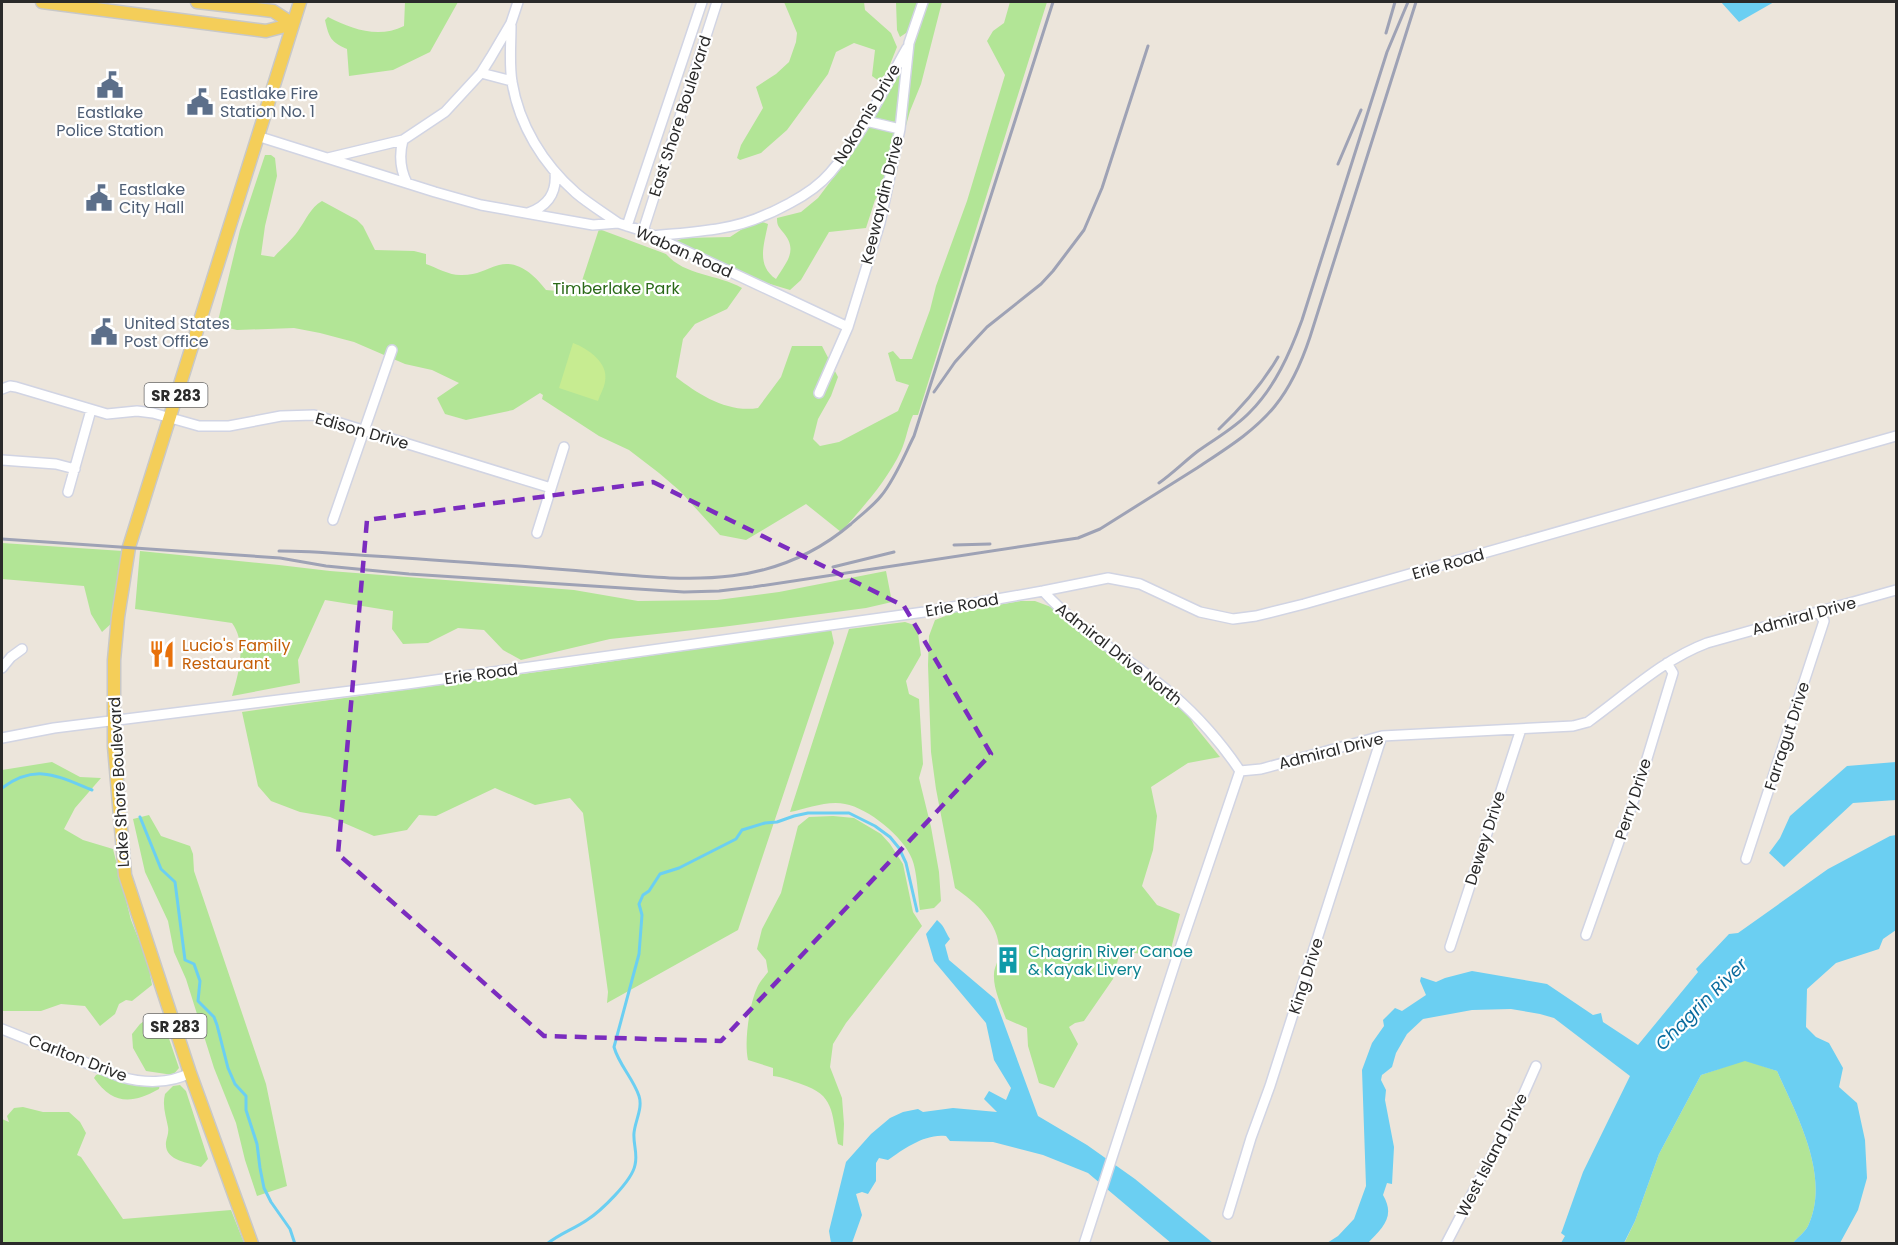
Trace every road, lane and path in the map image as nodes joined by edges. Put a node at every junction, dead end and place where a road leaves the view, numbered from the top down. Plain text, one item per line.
1 (42, 2) edge
2 (197, 2) edge
3 (300, 2) edge
4 (518, 2) edge
5 (702, 2) edge
6 (717, 2) edge
7 (923, 2) edge
8 (511, 23) junction
9 (292, 24) junction
10 (909, 43) junction
11 (687, 48) junction
12 (701, 52) junction
13 (480, 73) junction
14 (512, 81) junction
15 (866, 121) junction
16 (900, 129) junction
17 (258, 136) junction
18 (403, 140) junction
19 (328, 158) junction
20 (554, 171) junction
21 (407, 183) junction
22 (528, 213) junction
23 (622, 224) junction
24 (643, 231) junction
25 (652, 236) junction
26 (848, 327) junction
27 (392, 350) dead end
28 (2, 389) edge
29 (819, 393) dead end
30 (92, 410) junction
31 (169, 417) junction
32 (364, 430) junction
33 (1896, 436) edge
34 (564, 447) dead end
35 (2, 460) edge
36 (75, 469) junction
37 (550, 488) junction
38 (68, 492) dead end
39 (333, 520) dead end
40 (537, 533) dead end
41 (1896, 590) edge
42 (1043, 591) junction
43 (1819, 613) junction
44 (22, 649) dead end
45 (1666, 663) junction
46 (2, 668) edge
47 (114, 720) junction
48 (1521, 729) junction
49 (1382, 736) junction
50 (2, 738) edge
51 (1240, 771) junction
52 (1746, 859) dead end
53 (1586, 935) dead end
54 (1449, 947) dead end
55 (2, 1029) edge
56 (1536, 1066) dead end
57 (190, 1073) junction
58 (1228, 1214) dead end
59 (252, 1244) edge
60 (1084, 1244) edge
61 (1446, 1244) edge

1 - 9 main road
2 - 9 main road
3 - 9 main road, Lake Shore Boulevard / SR 283
4 - 8 street
5 - 11 street, East Shore Boulevard
6 - 12 street, East Shore Boulevard
7 - 10 street, Keewaydin Drive
8 - 13 street
8 - 14 street
9 - 17 main road, Lake Shore Boulevard / SR 283
10 - 15 street, Nokomis Drive
10 - 16 street, Keewaydin Drive
11 - 12 street
11 - 23 street, East Shore Boulevard
12 - 24 street, East Shore Boulevard
13 - 14 street
13 - 18 street
14 - 20 street
15 - 16 street
15 - 25 street, Nokomis Drive
16 - 26 street, Keewaydin Drive
17 - 19 street, Waban Road
17 - 31 main road, Lake Shore Boulevard / SR 283
18 - 19 street
18 - 21 street
19 - 21 street, Waban Road
20 - 22 street
20 - 23 street
21 - 22 street, Waban Road
22 - 23 street, Waban Road
23 - 24 street, Waban Road
24 - 25 street, Waban Road
25 - 26 street, Waban Road
26 - 29 street, Keewaydin Drive
27 - 32 street
28 - 30 street, Edison Drive
30 - 31 street, Edison Drive
30 - 36 street
31 - 32 street, Edison Drive
31 - 47 main road, Lake Shore Boulevard / SR 283
32 - 37 street, Edison Drive
32 - 39 street
33 - 42 street, Erie Road
34 - 37 street
35 - 36 street
36 - 38 street
37 - 40 street
41 - 43 street, Admiral Drive
42 - 47 street, Erie Road
42 - 51 street, Admiral Drive North
43 - 45 street, Admiral Drive
43 - 52 street, Farragut Drive
44 - 46 street
45 - 48 street, Admiral Drive
45 - 53 street, Perry Drive
47 - 50 street, Erie Road
47 - 57 main road, Lake Shore Boulevard / SR 283
48 - 49 street, Admiral Drive
48 - 54 street, Dewey Drive
49 - 51 street, Admiral Drive
49 - 58 street, King Drive
51 - 60 street
55 - 57 street, Carlton Drive
56 - 61 street, West Island Drive
57 - 59 main road, Lake Shore Boulevard / SR 283

